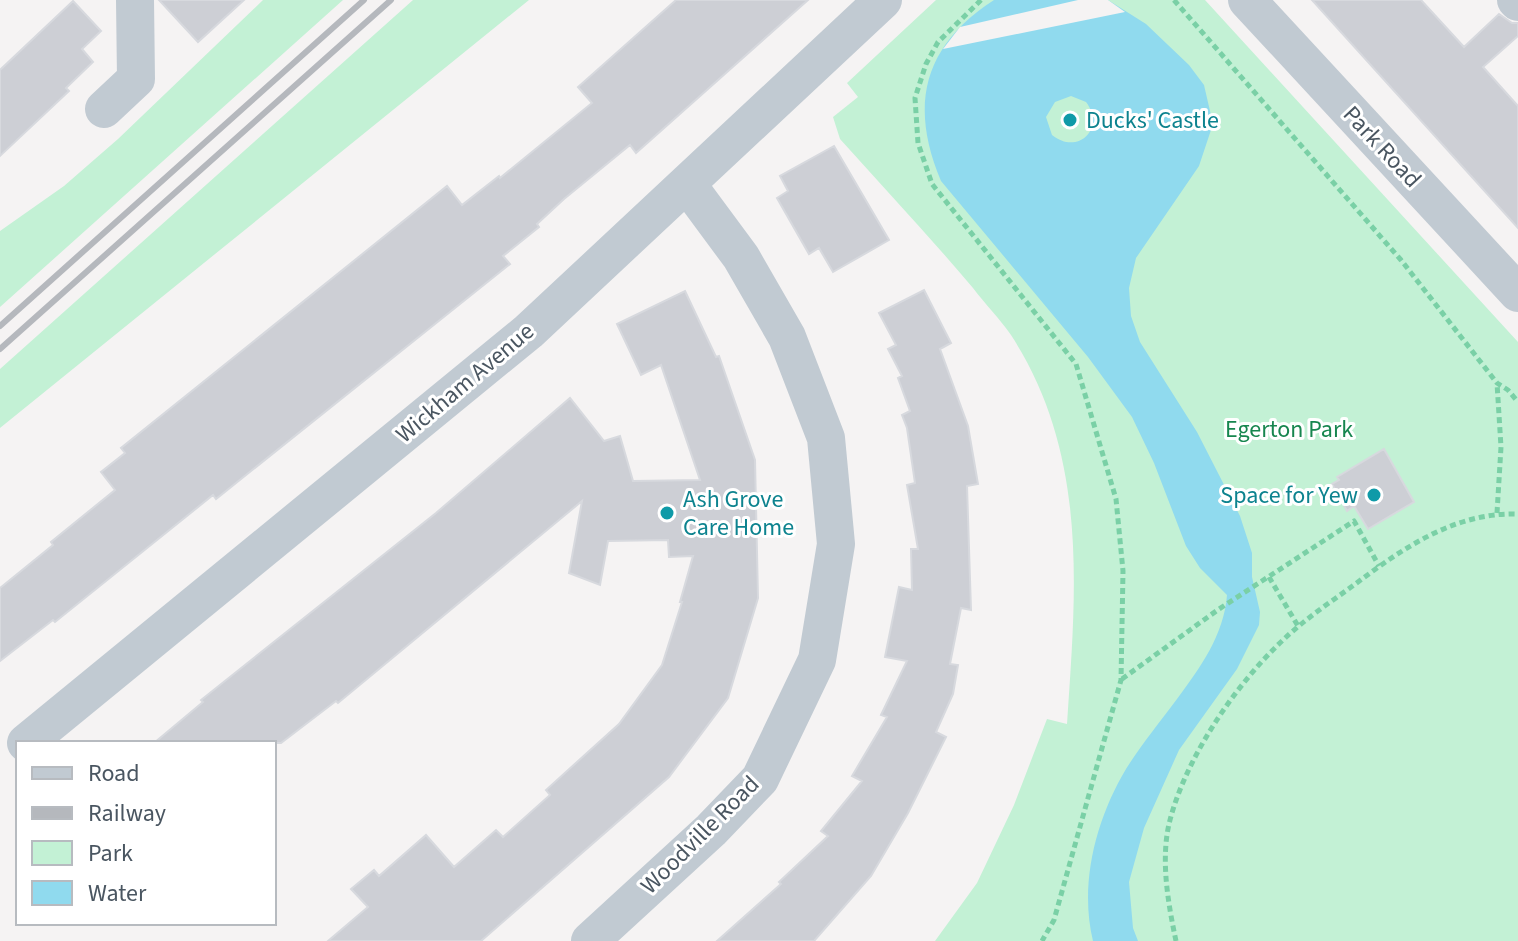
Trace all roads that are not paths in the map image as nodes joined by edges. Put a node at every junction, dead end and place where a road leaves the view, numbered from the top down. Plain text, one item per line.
1 (135, 0) edge
2 (883, 0) edge
3 (1247, 0) edge
4 (104, 109) dead end
5 (687, 184) junction
6 (1518, 293) edge
7 (28, 741) edge
8 (16, 752) edge
9 (0, 765) edge
10 (590, 941) edge

1 - 4 street
2 - 5 street, Wickham Avenue
3 - 6 street, Park Road
5 - 7 street, Wickham Avenue
5 - 10 street, Woodville Road
8 - 9 street

